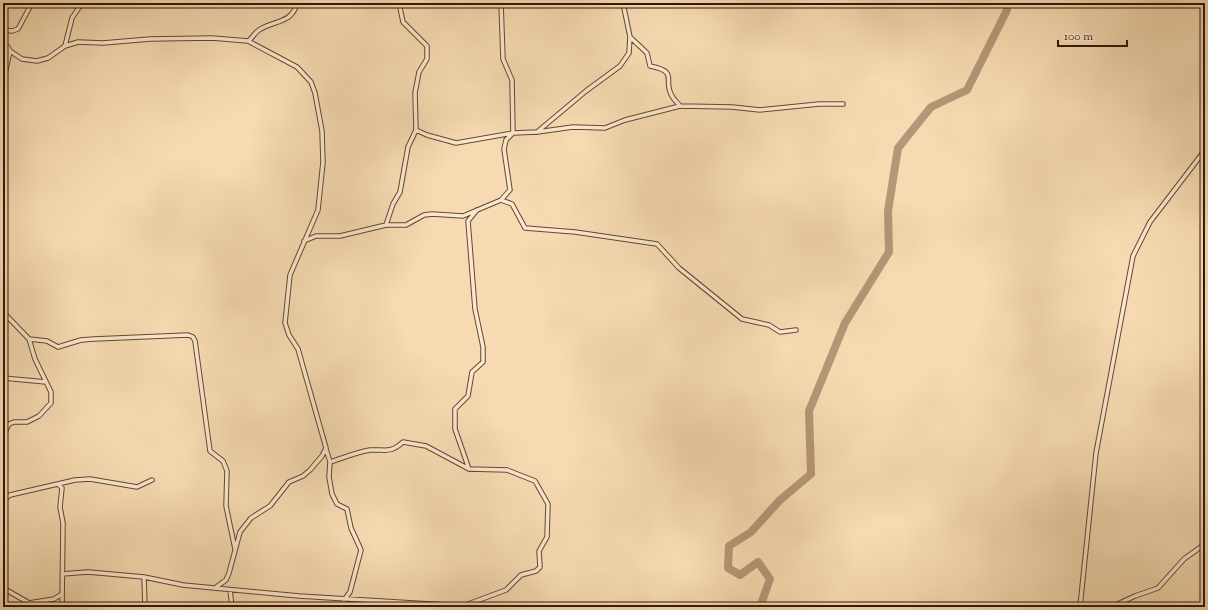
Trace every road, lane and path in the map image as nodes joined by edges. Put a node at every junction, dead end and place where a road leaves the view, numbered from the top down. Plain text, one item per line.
1 (32, 3) edge
2 (82, 3) edge
3 (297, 3) edge
4 (399, 3) edge
5 (501, 3) edge
6 (623, 3) edge
7 (3, 30) edge
8 (630, 37) junction
9 (248, 41) junction
10 (3, 44) edge
11 (65, 46) junction
12 (10, 51) junction
13 (3, 83) edge
14 (843, 104) dead end
15 (680, 106) junction
16 (416, 130) junction
17 (513, 132) junction
18 (537, 132) junction
19 (1205, 150) edge
20 (501, 200) junction
21 (477, 210) junction
22 (386, 225) junction
23 (304, 241) junction
24 (3, 312) edge
25 (796, 330) dead end
26 (29, 339) junction
27 (3, 378) edge
28 (46, 382) junction
29 (3, 436) edge
30 (326, 448) junction
31 (330, 462) junction
32 (469, 469) junction
33 (152, 480) dead end
34 (58, 484) junction
35 (3, 503) edge
36 (1205, 544) edge
37 (235, 550) junction
38 (62, 574) junction
39 (144, 577) junction
40 (3, 588) edge
41 (214, 588) junction
42 (230, 590) junction
43 (62, 594) junction
44 (344, 600) junction
45 (382, 602) junction
46 (62, 607) edge
47 (145, 607) edge
48 (232, 607) edge
49 (383, 607) edge
50 (1080, 607) edge
51 (1111, 607) edge

1 - 7 street
2 - 11 street
3 - 9 street
4 - 16 street
5 - 17 street
6 - 8 street
8 - 15 street
8 - 18 street
9 - 11 street
9 - 23 street
10 - 12 street
11 - 12 street
12 - 13 street
14 - 15 street
15 - 18 street
16 - 17 street
16 - 22 street
17 - 18 street
17 - 20 street
19 - 50 street
20 - 21 street
20 - 25 street
21 - 22 street
21 - 32 street
22 - 23 street
23 - 30 street
24 - 26 street
26 - 28 street
26 - 37 street
27 - 28 street
28 - 29 street
30 - 31 street
30 - 37 street
31 - 32 street
31 - 44 street
32 - 45 street
33 - 34 street
34 - 35 street
34 - 38 street
36 - 51 street
37 - 41 street
38 - 39 street
38 - 43 street
39 - 41 street
39 - 47 street
40 - 43 street
41 - 42 street
42 - 44 street
42 - 48 street
43 - 46 street
44 - 45 street
45 - 49 street

